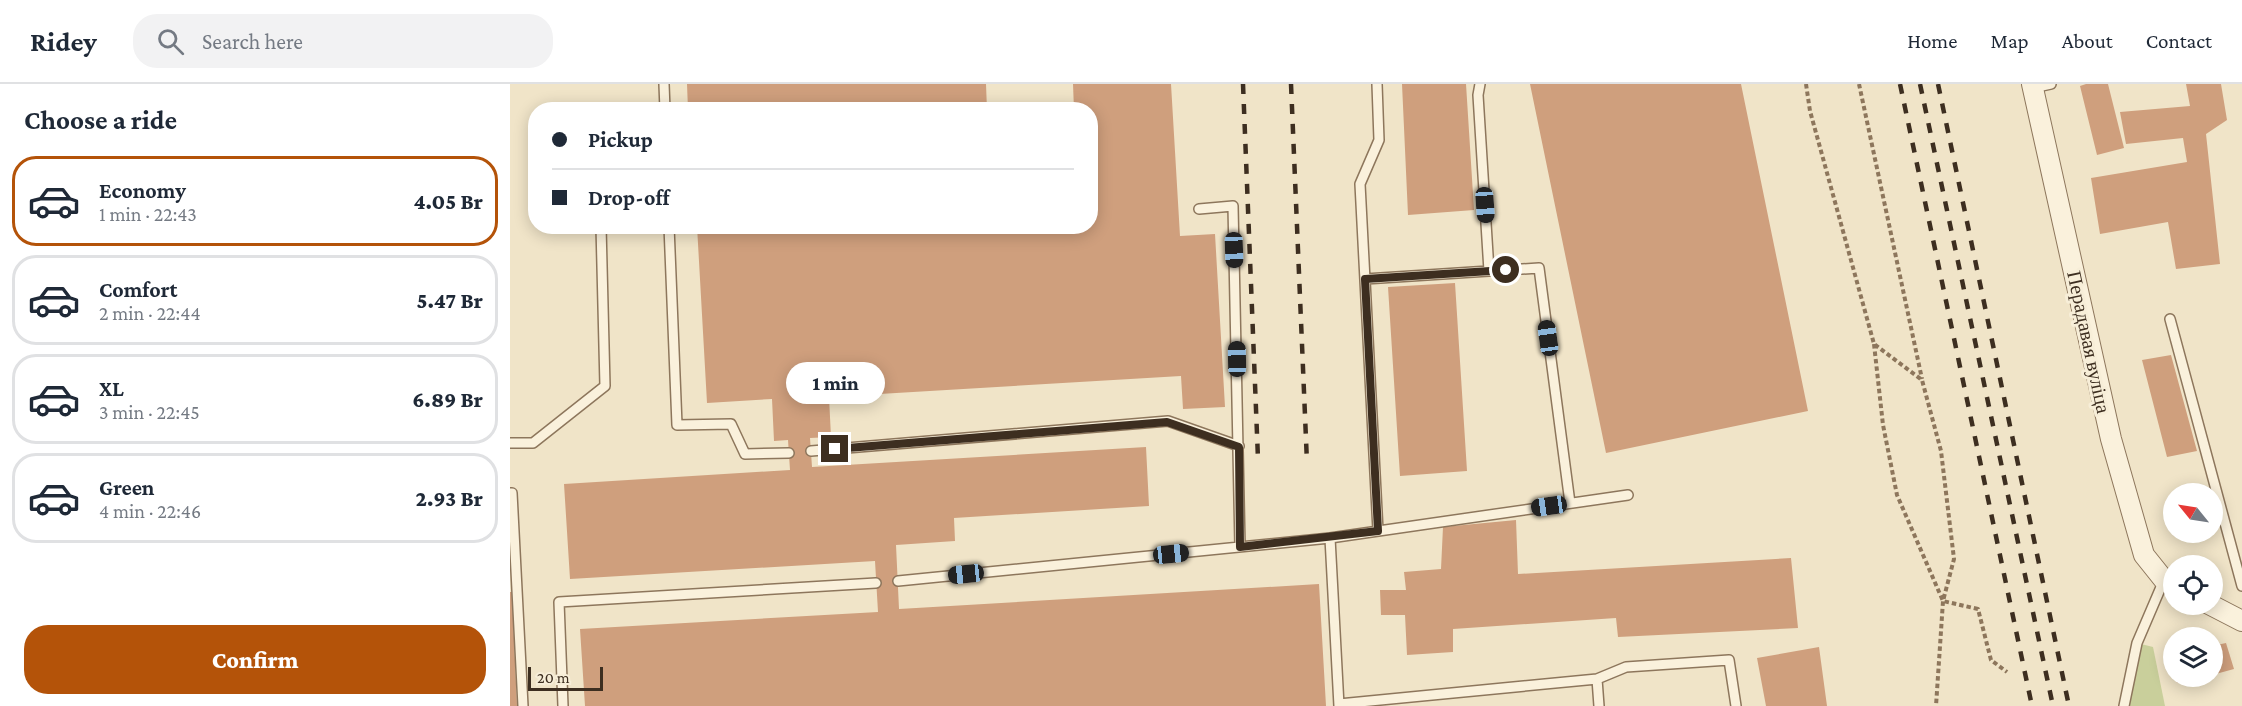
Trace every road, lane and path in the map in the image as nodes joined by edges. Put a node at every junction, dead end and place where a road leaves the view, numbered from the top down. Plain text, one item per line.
1 (664, 84) edge
2 (1377, 84) edge
3 (1480, 84) edge
4 (1806, 84) edge
5 (1859, 84) edge
6 (2039, 85) edge
7 (665, 102) edge
8 (1199, 209) dead end
9 (601, 234) edge
10 (669, 234) edge
11 (1489, 271) junction
12 (1365, 279) junction
13 (2170, 319) dead end
14 (1874, 344) junction
15 (1922, 380) junction
16 (510, 443) edge
17 (1239, 447) junction
18 (811, 451) dead end
19 (789, 453) dead end
20 (510, 493) edge
21 (1628, 495) dead end
22 (1570, 503) junction
23 (1378, 531) junction
24 (1330, 538) junction
25 (1240, 547) junction
26 (2163, 576) edge
27 (897, 581) dead end
28 (876, 583) dead end
29 (2242, 586) edge
30 (2163, 594) edge
31 (1943, 601) junction
32 (2223, 612) edge
33 (2242, 621) edge
34 (2007, 672) dead end
35 (1597, 679) junction
36 (1339, 705) edge
37 (523, 706) edge
38 (563, 706) edge
39 (1599, 706) edge
40 (1736, 706) edge
41 (1936, 706) edge
42 (2124, 706) edge

1 - 7 lane
2 - 12 lane
3 - 11 lane
4 - 14 path
5 - 15 path
6 - 26 street, Перадавая вуліца
8 - 17 lane
9 - 16 lane
10 - 19 lane
11 - 12 lane
11 - 22 lane
12 - 23 lane
13 - 29 lane
14 - 15 path
14 - 31 path
15 - 31 path
17 - 18 lane
17 - 25 lane
20 - 37 lane
21 - 22 lane
22 - 23 lane
23 - 24 lane
24 - 25 lane
24 - 36 lane
25 - 27 lane
28 - 38 lane
30 - 42 lane
31 - 34 path
31 - 41 path
32 - 33 street
35 - 36 lane
35 - 39 lane
35 - 40 lane

